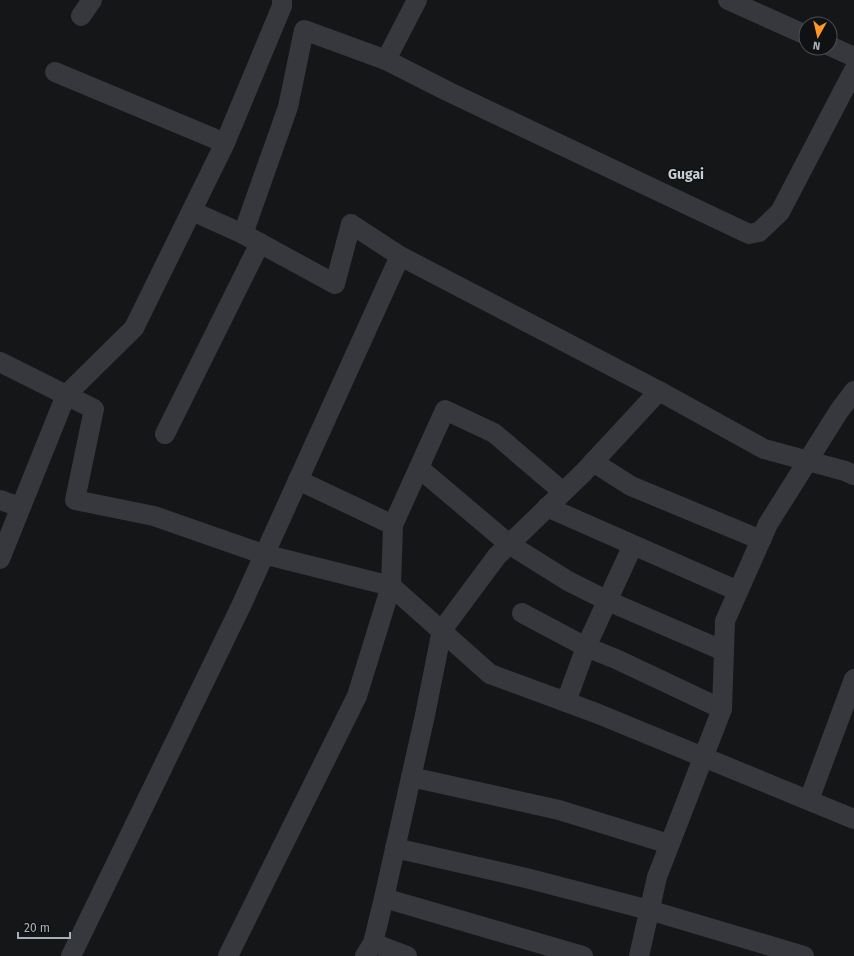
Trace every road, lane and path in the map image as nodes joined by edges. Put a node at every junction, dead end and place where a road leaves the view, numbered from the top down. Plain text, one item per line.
1 (92, 0) edge
2 (417, 0) edge
3 (728, 0) edge
4 (282, 3) edge
5 (81, 16) dead end
6 (304, 30) junction
7 (798, 31) edge
8 (838, 50) edge
9 (854, 57) edge
10 (386, 60) junction
11 (854, 70) edge
12 (55, 72) dead end
13 (225, 143) junction
14 (192, 211) junction
15 (243, 234) junction
16 (260, 243) junction
17 (400, 256) junction
18 (0, 362) edge
19 (659, 391) junction
20 (854, 391) edge
21 (66, 395) junction
22 (165, 434) dead end
23 (807, 461) junction
24 (593, 462) junction
25 (419, 468) junction
26 (854, 475) edge
27 (298, 480) junction
28 (563, 492) junction
29 (0, 500) edge
30 (547, 507) junction
31 (20, 508) junction
32 (393, 524) junction
33 (761, 540) junction
34 (509, 544) junction
35 (633, 545) junction
36 (263, 554) junction
37 (0, 559) edge
38 (391, 586) junction
39 (738, 591) junction
40 (608, 600) junction
41 (522, 613) dead end
42 (442, 630) junction
43 (586, 647) junction
44 (724, 651) junction
45 (854, 679) edge
46 (566, 702) junction
47 (722, 709) junction
48 (846, 726) edge
49 (704, 757) junction
50 (411, 777) junction
51 (809, 800) junction
52 (854, 819) edge
53 (669, 844) junction
54 (395, 848) junction
55 (384, 898) junction
56 (649, 910) junction
57 (369, 949) edge
58 (71, 956) edge
59 (228, 956) edge
60 (407, 956) edge
61 (583, 956) edge
62 (639, 956) edge
63 (804, 956) edge

1 - 5 street
2 - 10 street
3 - 7 street
4 - 6 street
4 - 13 street
6 - 10 street
6 - 15 street
8 - 9 street
10 - 11 street
12 - 13 street
13 - 14 street
14 - 15 street
14 - 21 street
15 - 16 street
16 - 17 street
16 - 22 street
17 - 19 street
17 - 27 street
18 - 21 street
19 - 23 street
19 - 24 street
20 - 23 street
21 - 31 street
21 - 36 street
23 - 26 street
23 - 33 street
24 - 28 street
24 - 33 street
25 - 28 street
25 - 32 street
25 - 34 street
27 - 32 street
27 - 36 street
28 - 30 street
29 - 31 street
30 - 34 street
30 - 35 street
31 - 37 street
32 - 38 street
33 - 39 street
34 - 40 street
34 - 42 street
35 - 39 street
35 - 40 street
36 - 38 street
36 - 58 street
38 - 42 street
38 - 59 street
39 - 44 street
40 - 43 street
40 - 44 street
41 - 43 street
42 - 46 street
42 - 50 street
43 - 46 street
43 - 47 street
44 - 47 street
45 - 48 street
46 - 49 street
47 - 49 street
48 - 51 street
49 - 51 street
49 - 53 street
50 - 53 street
50 - 54 street
51 - 52 street
53 - 56 street
54 - 55 street
54 - 56 street
55 - 57 street
55 - 61 street
56 - 62 street
56 - 63 street
57 - 60 street

